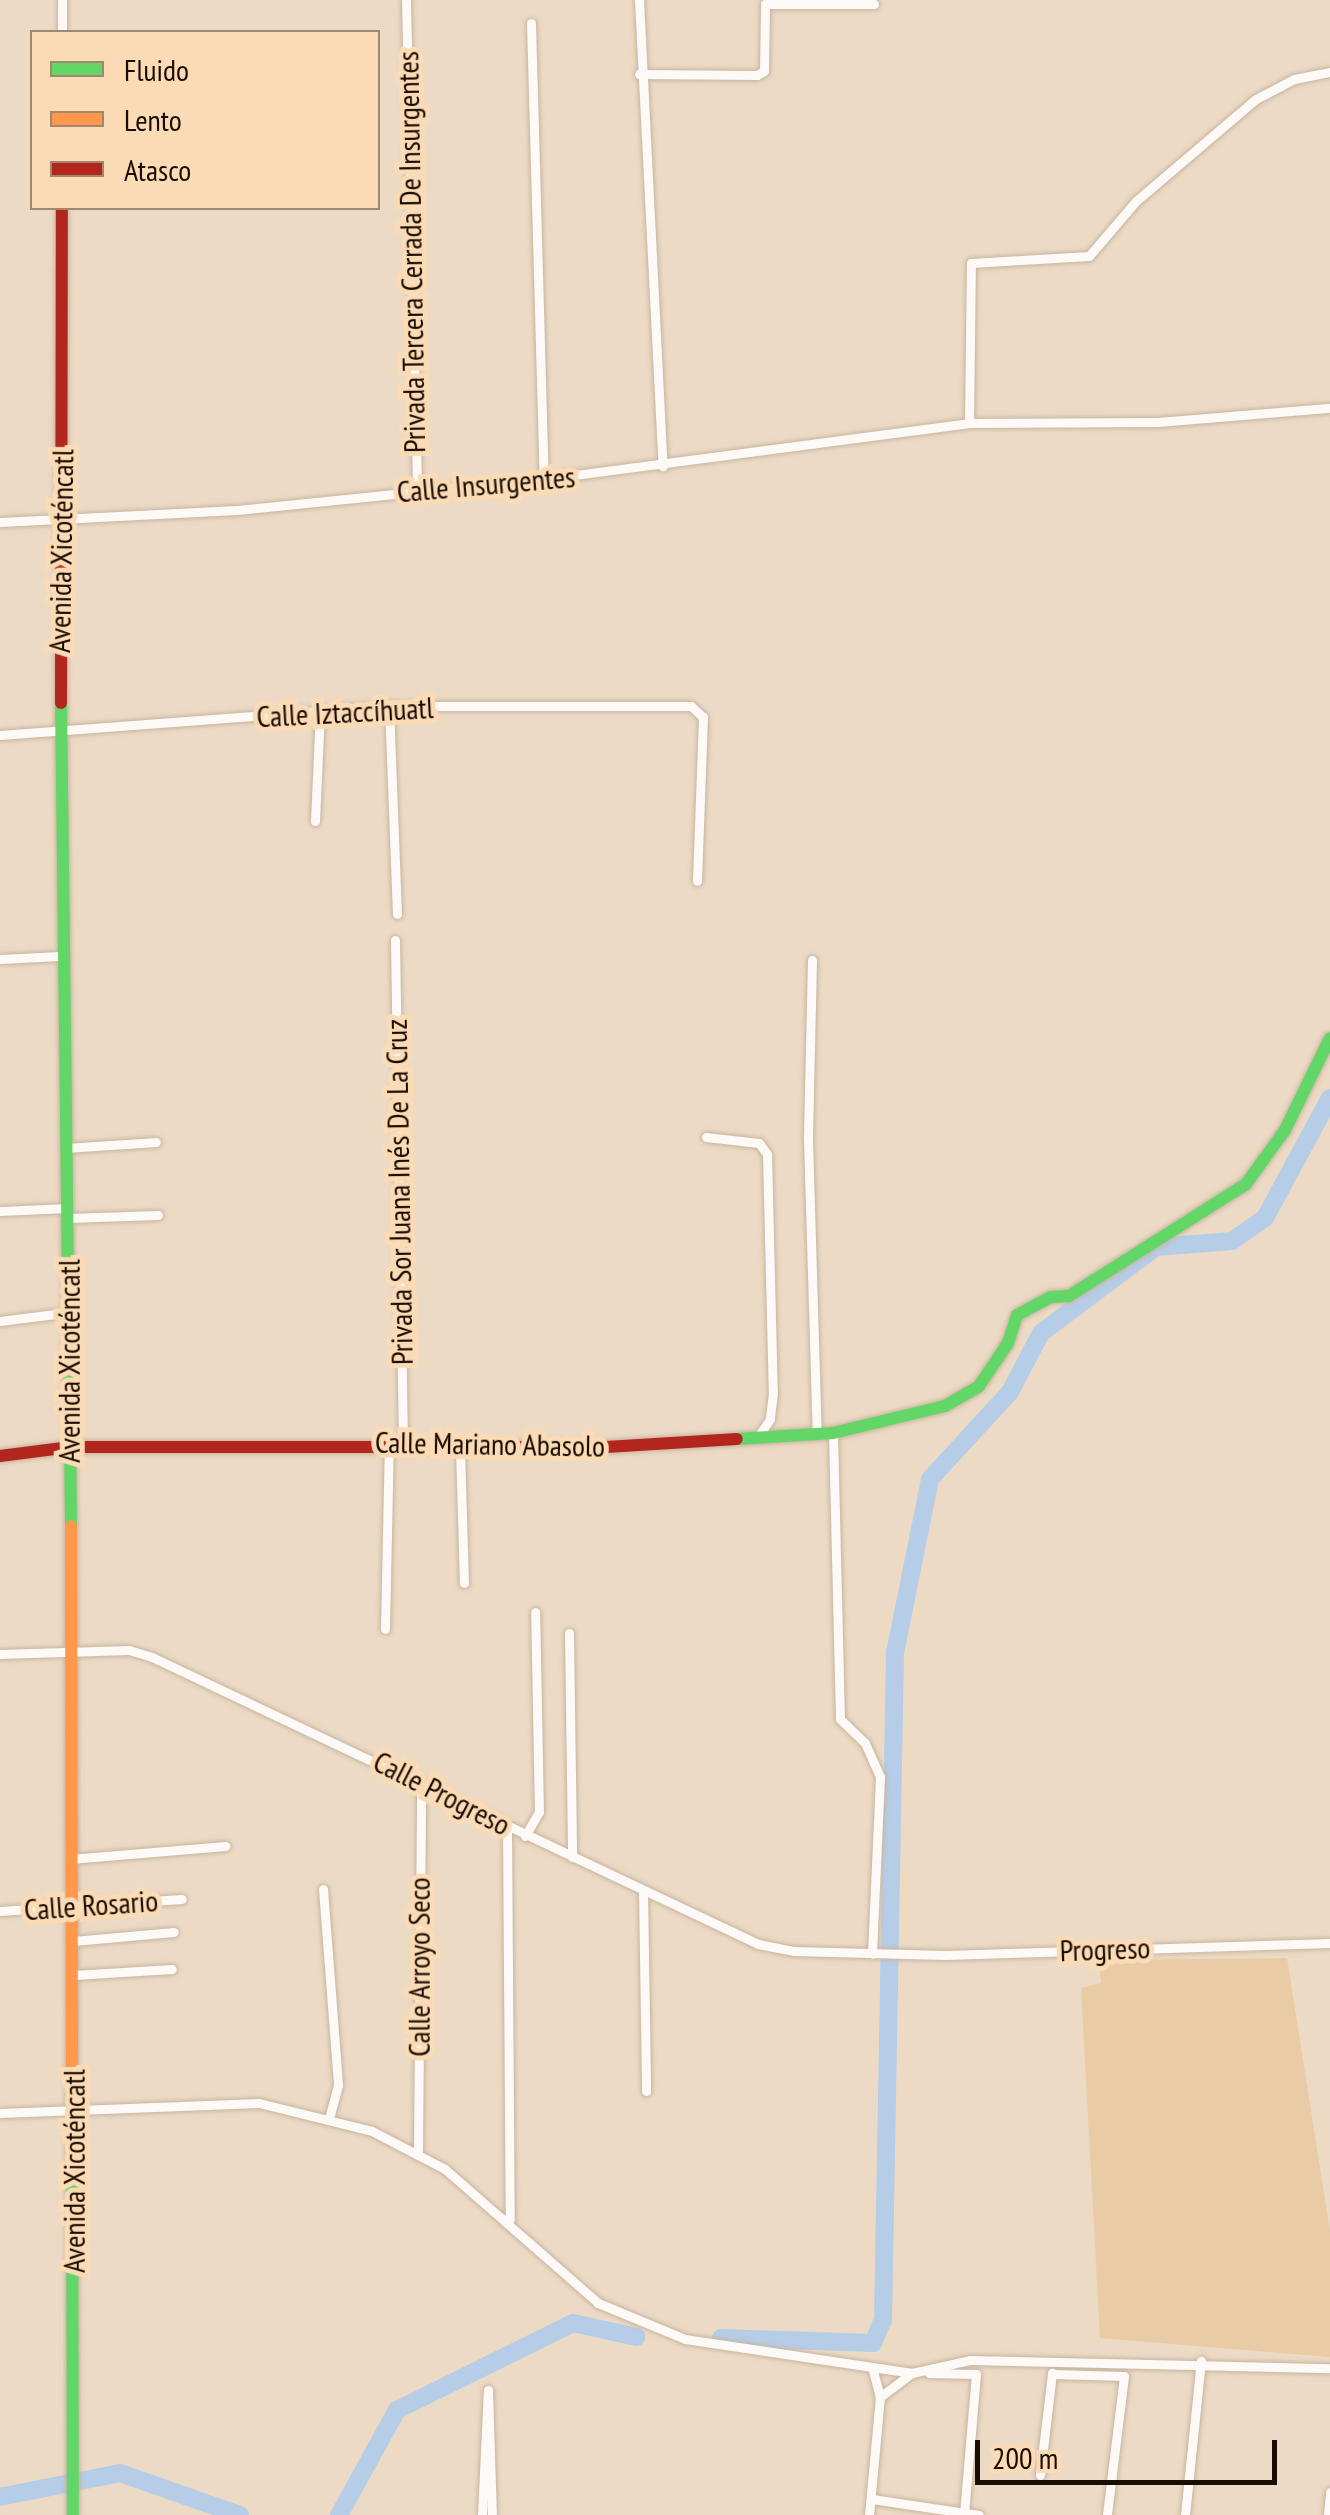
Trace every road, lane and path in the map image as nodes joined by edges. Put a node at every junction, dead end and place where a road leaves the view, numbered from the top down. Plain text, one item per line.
1 (62, 0) edge
2 (406, 0) edge
3 (638, 0) edge
4 (874, 4) dead end
5 (531, 23) dead end
6 (62, 30) edge
7 (1330, 72) edge
8 (639, 74) junction
9 (62, 210) edge
10 (1330, 408) edge
11 (969, 423) junction
12 (663, 466) junction
13 (544, 480) junction
14 (417, 490) junction
15 (62, 520) junction
16 (0, 522) edge
17 (389, 706) junction
18 (320, 712) junction
19 (59, 732) junction
20 (0, 735) edge
21 (314, 821) dead end
22 (696, 881) dead end
23 (396, 914) dead end
24 (395, 940) dead end
25 (60, 956) junction
26 (0, 959) edge
27 (812, 960) dead end
28 (1330, 1038) edge
29 (706, 1138) dead end
30 (156, 1142) dead end
31 (66, 1148) junction
32 (0, 1210) edge
33 (68, 1213) junction
34 (158, 1215) dead end
35 (70, 1312) junction
36 (0, 1321) edge
37 (834, 1433) junction
38 (817, 1434) junction
39 (757, 1438) junction
40 (396, 1442) junction
41 (70, 1447) junction
42 (460, 1449) junction
43 (0, 1456) edge
44 (464, 1584) dead end
45 (535, 1612) dead end
46 (385, 1629) dead end
47 (569, 1633) dead end
48 (70, 1650) junction
49 (0, 1654) edge
50 (420, 1782) junction
51 (506, 1827) junction
52 (525, 1836) junction
53 (225, 1846) dead end
54 (572, 1857) junction
55 (70, 1859) junction
56 (324, 1889) dead end
57 (643, 1891) junction
58 (182, 1900) dead end
59 (73, 1908) junction
60 (0, 1911) edge
61 (174, 1932) dead end
62 (73, 1941) junction
63 (1330, 1943) edge
64 (876, 1954) junction
65 (172, 1969) dead end
66 (74, 1975) junction
67 (646, 2092) dead end
68 (75, 2110) junction
69 (0, 2113) edge
70 (329, 2118) junction
71 (418, 2151) junction
72 (510, 2219) junction
73 (1054, 2360) junction
74 (1202, 2361) junction
75 (1330, 2368) edge
76 (874, 2370) junction
77 (914, 2373) junction
78 (1052, 2374) junction
79 (880, 2397) junction
80 (1040, 2474) dead end
81 (1330, 2492) edge
82 (872, 2499) junction
83 (964, 2514) edge
84 (73, 2515) edge
85 (482, 2515) edge
86 (492, 2515) edge
87 (869, 2515) edge
88 (979, 2515) edge
89 (1108, 2515) edge
90 (1185, 2515) edge
91 (1328, 2515) edge

1 - 6 street
2 - 14 street, Privada Tercera Cerrada De Insurgentes
3 - 8 street
4 - 8 street
5 - 13 street
7 - 11 street
8 - 12 street
9 - 15 street, Avenida Xicoténcatl
10 - 11 street, Calle Insurgentes
11 - 12 street, Calle Insurgentes
12 - 13 street, Calle Insurgentes
13 - 14 street, Calle Insurgentes
14 - 15 street, Calle Insurgentes
15 - 16 street, Calle Insurgentes
15 - 19 street, Avenida Xicoténcatl
17 - 18 street, Calle Iztaccíhuatl
17 - 22 street, Calle Iztaccíhuatl
17 - 23 street
18 - 19 street, Calle Iztaccíhuatl
18 - 21 street
19 - 20 street, Calle Iztaccíhuatl
19 - 25 street, Avenida Xicoténcatl
24 - 40 street, Privada Sor Juana Inés De La Cruz
25 - 26 street
25 - 31 street, Avenida Xicoténcatl
27 - 38 street
28 - 37 street, Calle Mariano Abasolo
29 - 39 street
30 - 31 street
31 - 33 street, Avenida Xicoténcatl
32 - 33 street
33 - 34 street
33 - 35 street, Avenida Xicoténcatl
35 - 36 street
35 - 41 street, Avenida Xicoténcatl
37 - 38 street, Calle Mariano Abasolo
37 - 64 street
38 - 39 street, Calle Mariano Abasolo
39 - 42 street, Calle Mariano Abasolo
40 - 41 street, Calle Mariano Abasolo
40 - 42 street, Calle Mariano Abasolo
40 - 46 street, Privada Sor Juana Inés De La Cruz
41 - 43 street, Calle Mariano Abasolo
41 - 48 street, Avenida Xicoténcatl
42 - 44 street
45 - 52 street
47 - 54 street
48 - 49 street, Calle Progreso
48 - 50 street, Calle Progreso
48 - 55 street, Avenida Xicoténcatl
50 - 51 street, Calle Progreso
50 - 71 street, Calle Arroyo Seco
51 - 52 street, Calle Progreso
51 - 72 street
52 - 54 street, Calle Progreso
53 - 55 street
54 - 57 street, Calle Progreso
55 - 59 street, Avenida Xicoténcatl
56 - 70 street
57 - 64 street, Calle Progreso
57 - 67 street
58 - 59 street, Calle Rosario
59 - 60 street, Calle Rosario
59 - 62 street, Avenida Xicoténcatl
61 - 62 street
62 - 66 street, Avenida Xicoténcatl
63 - 64 street, Progreso
65 - 66 street
66 - 68 street, Avenida Xicoténcatl
68 - 69 street
68 - 70 street
68 - 84 street, Avenida Xicoténcatl
70 - 71 street
71 - 72 street
72 - 76 street
73 - 74 street
73 - 77 street
73 - 78 street
74 - 75 street
74 - 90 street
76 - 77 street
76 - 79 street
77 - 79 street
77 - 83 street
78 - 80 street
78 - 89 street
79 - 82 street
81 - 91 street
82 - 83 street
82 - 87 street
83 - 88 street
85 - 86 street

